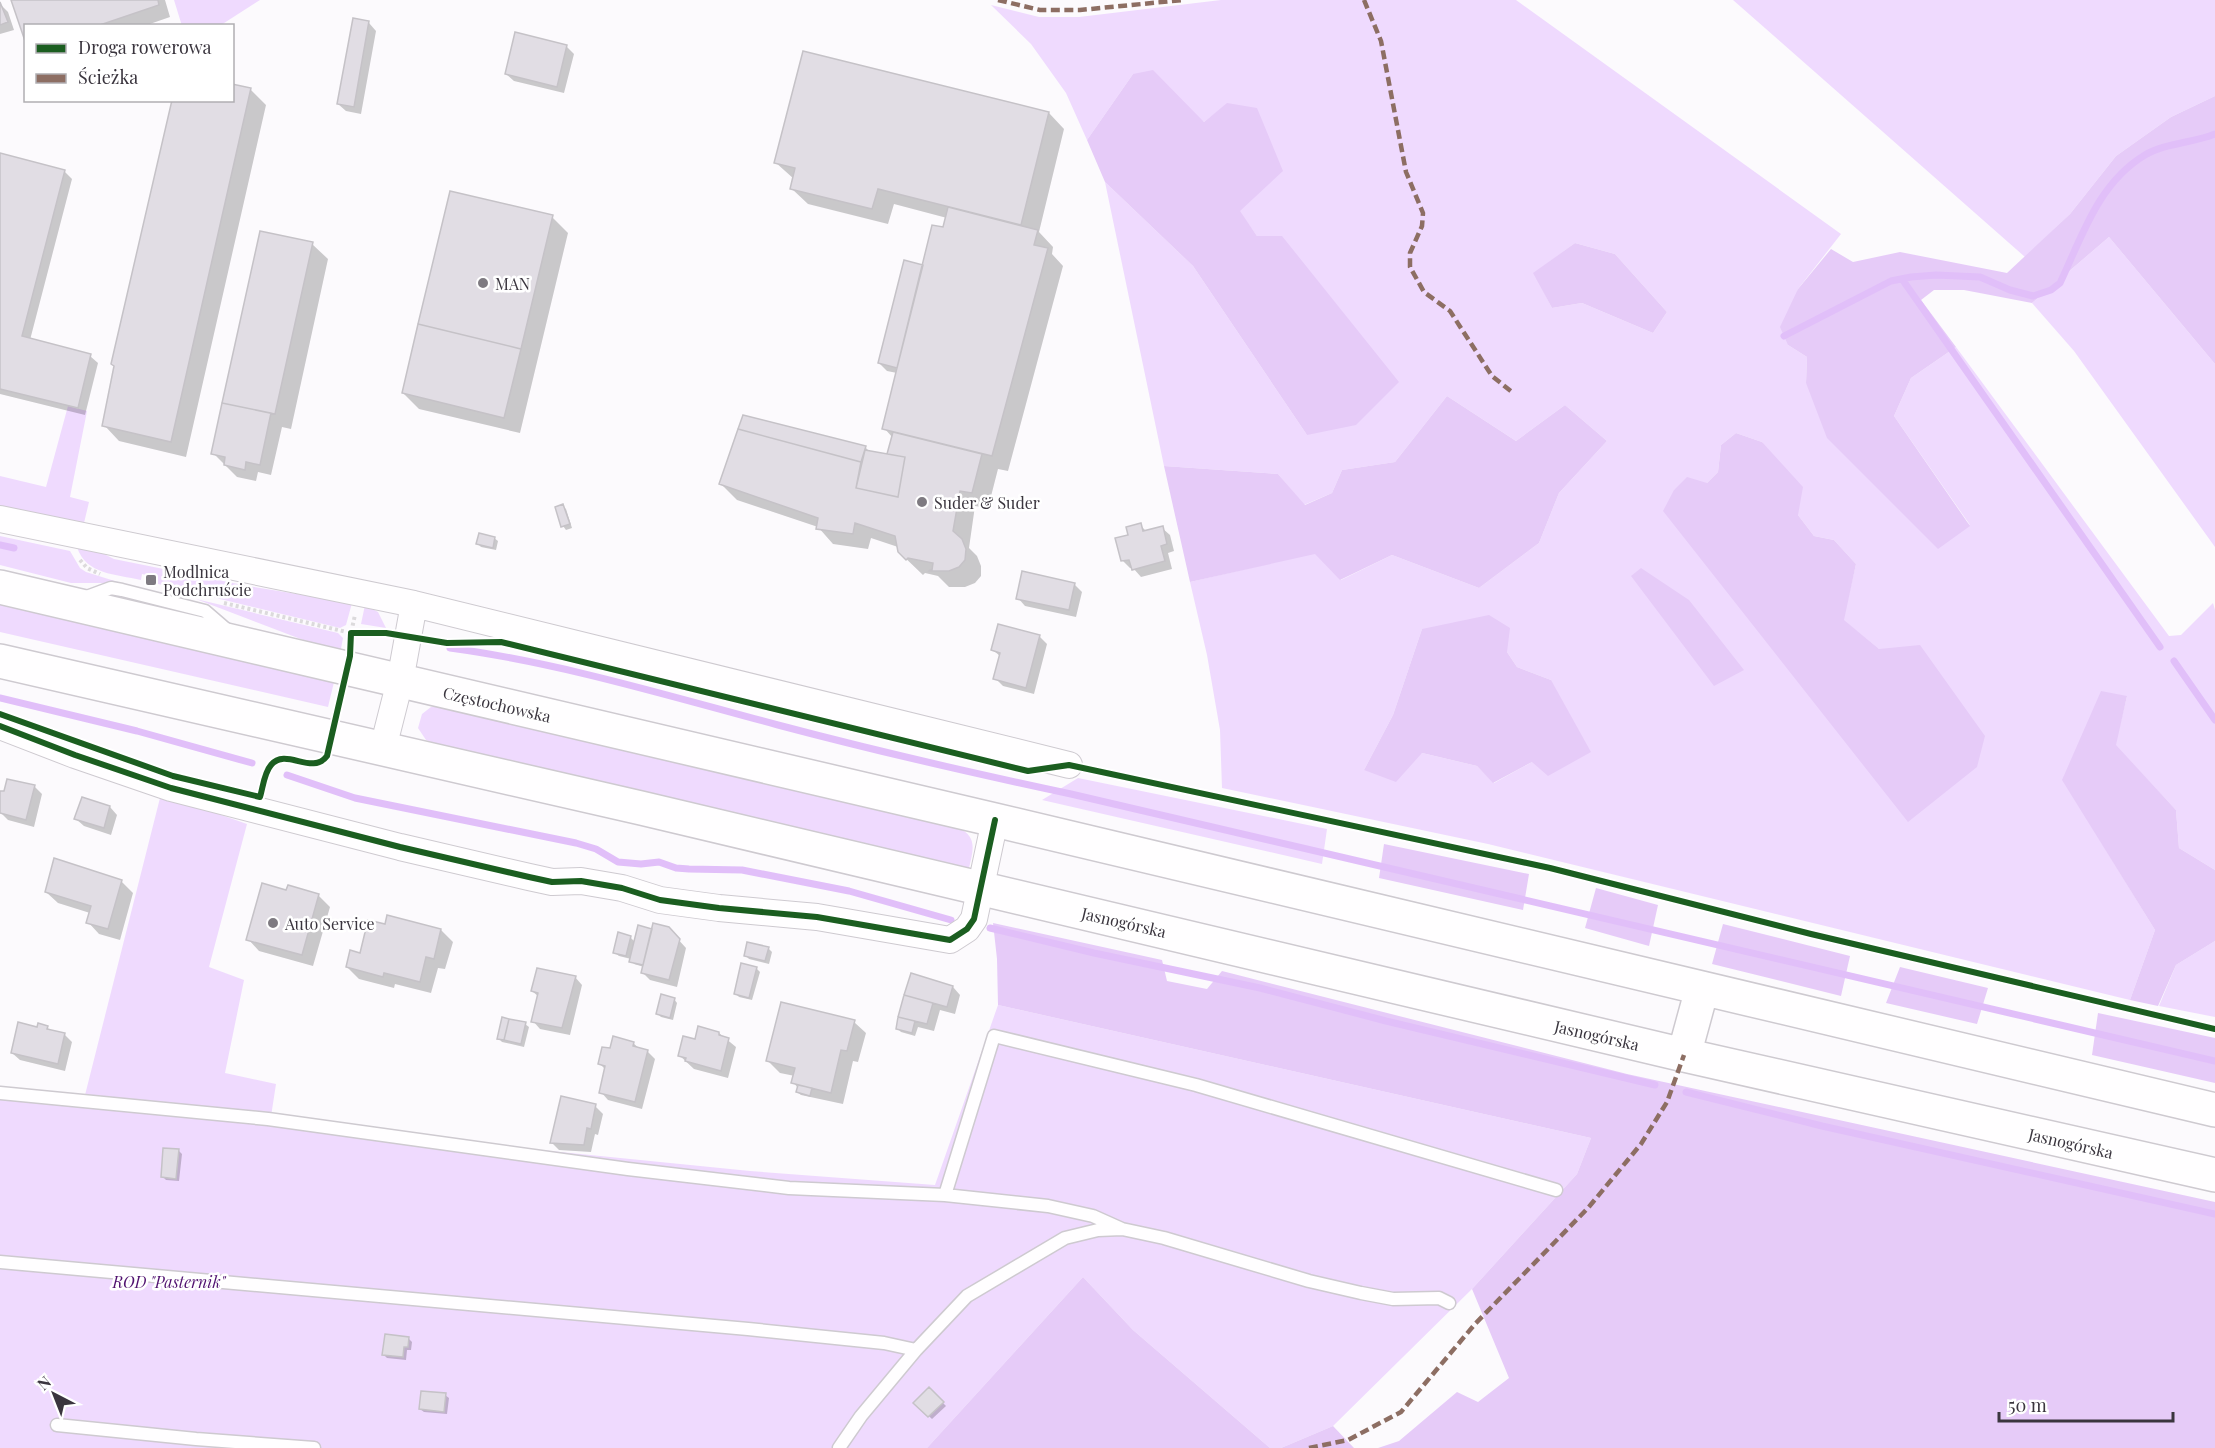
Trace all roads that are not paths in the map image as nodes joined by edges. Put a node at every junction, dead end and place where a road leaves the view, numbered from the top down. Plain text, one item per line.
1 (0, 519) edge
2 (0, 587) edge
3 (414, 604) junction
4 (0, 661) edge
5 (400, 681) junction
6 (0, 726) edge
7 (382, 748) junction
8 (1069, 765) dead end
9 (995, 820) junction
10 (981, 888) junction
11 (1702, 988) junction
12 (1684, 1055) junction
13 (0, 1093) edge
14 (2215, 1110) edge
15 (2215, 1175) edge
16 (1556, 1190) dead end
17 (945, 1195) junction
18 (1122, 1229) junction
19 (0, 1262) edge
20 (1449, 1303) dead end
21 (916, 1350) junction
22 (57, 1425) dead end
23 (314, 1448) edge
24 (839, 1448) edge

1 - 3 street
2 - 5 main road, Częstochowska
3 - 5 street
3 - 8 street
4 - 7 main road
5 - 7 street
5 - 9 main road, Częstochowska
6 - 10 street
7 - 10 main road
9 - 10 street
9 - 11 main road
10 - 12 main road, Jasnogórska
11 - 12 main road
11 - 14 main road
12 - 15 main road, Jasnogórska
13 - 17 lane
16 - 17 lane
17 - 18 lane
18 - 20 lane
18 - 21 lane
19 - 21 lane
21 - 24 lane
22 - 23 lane

